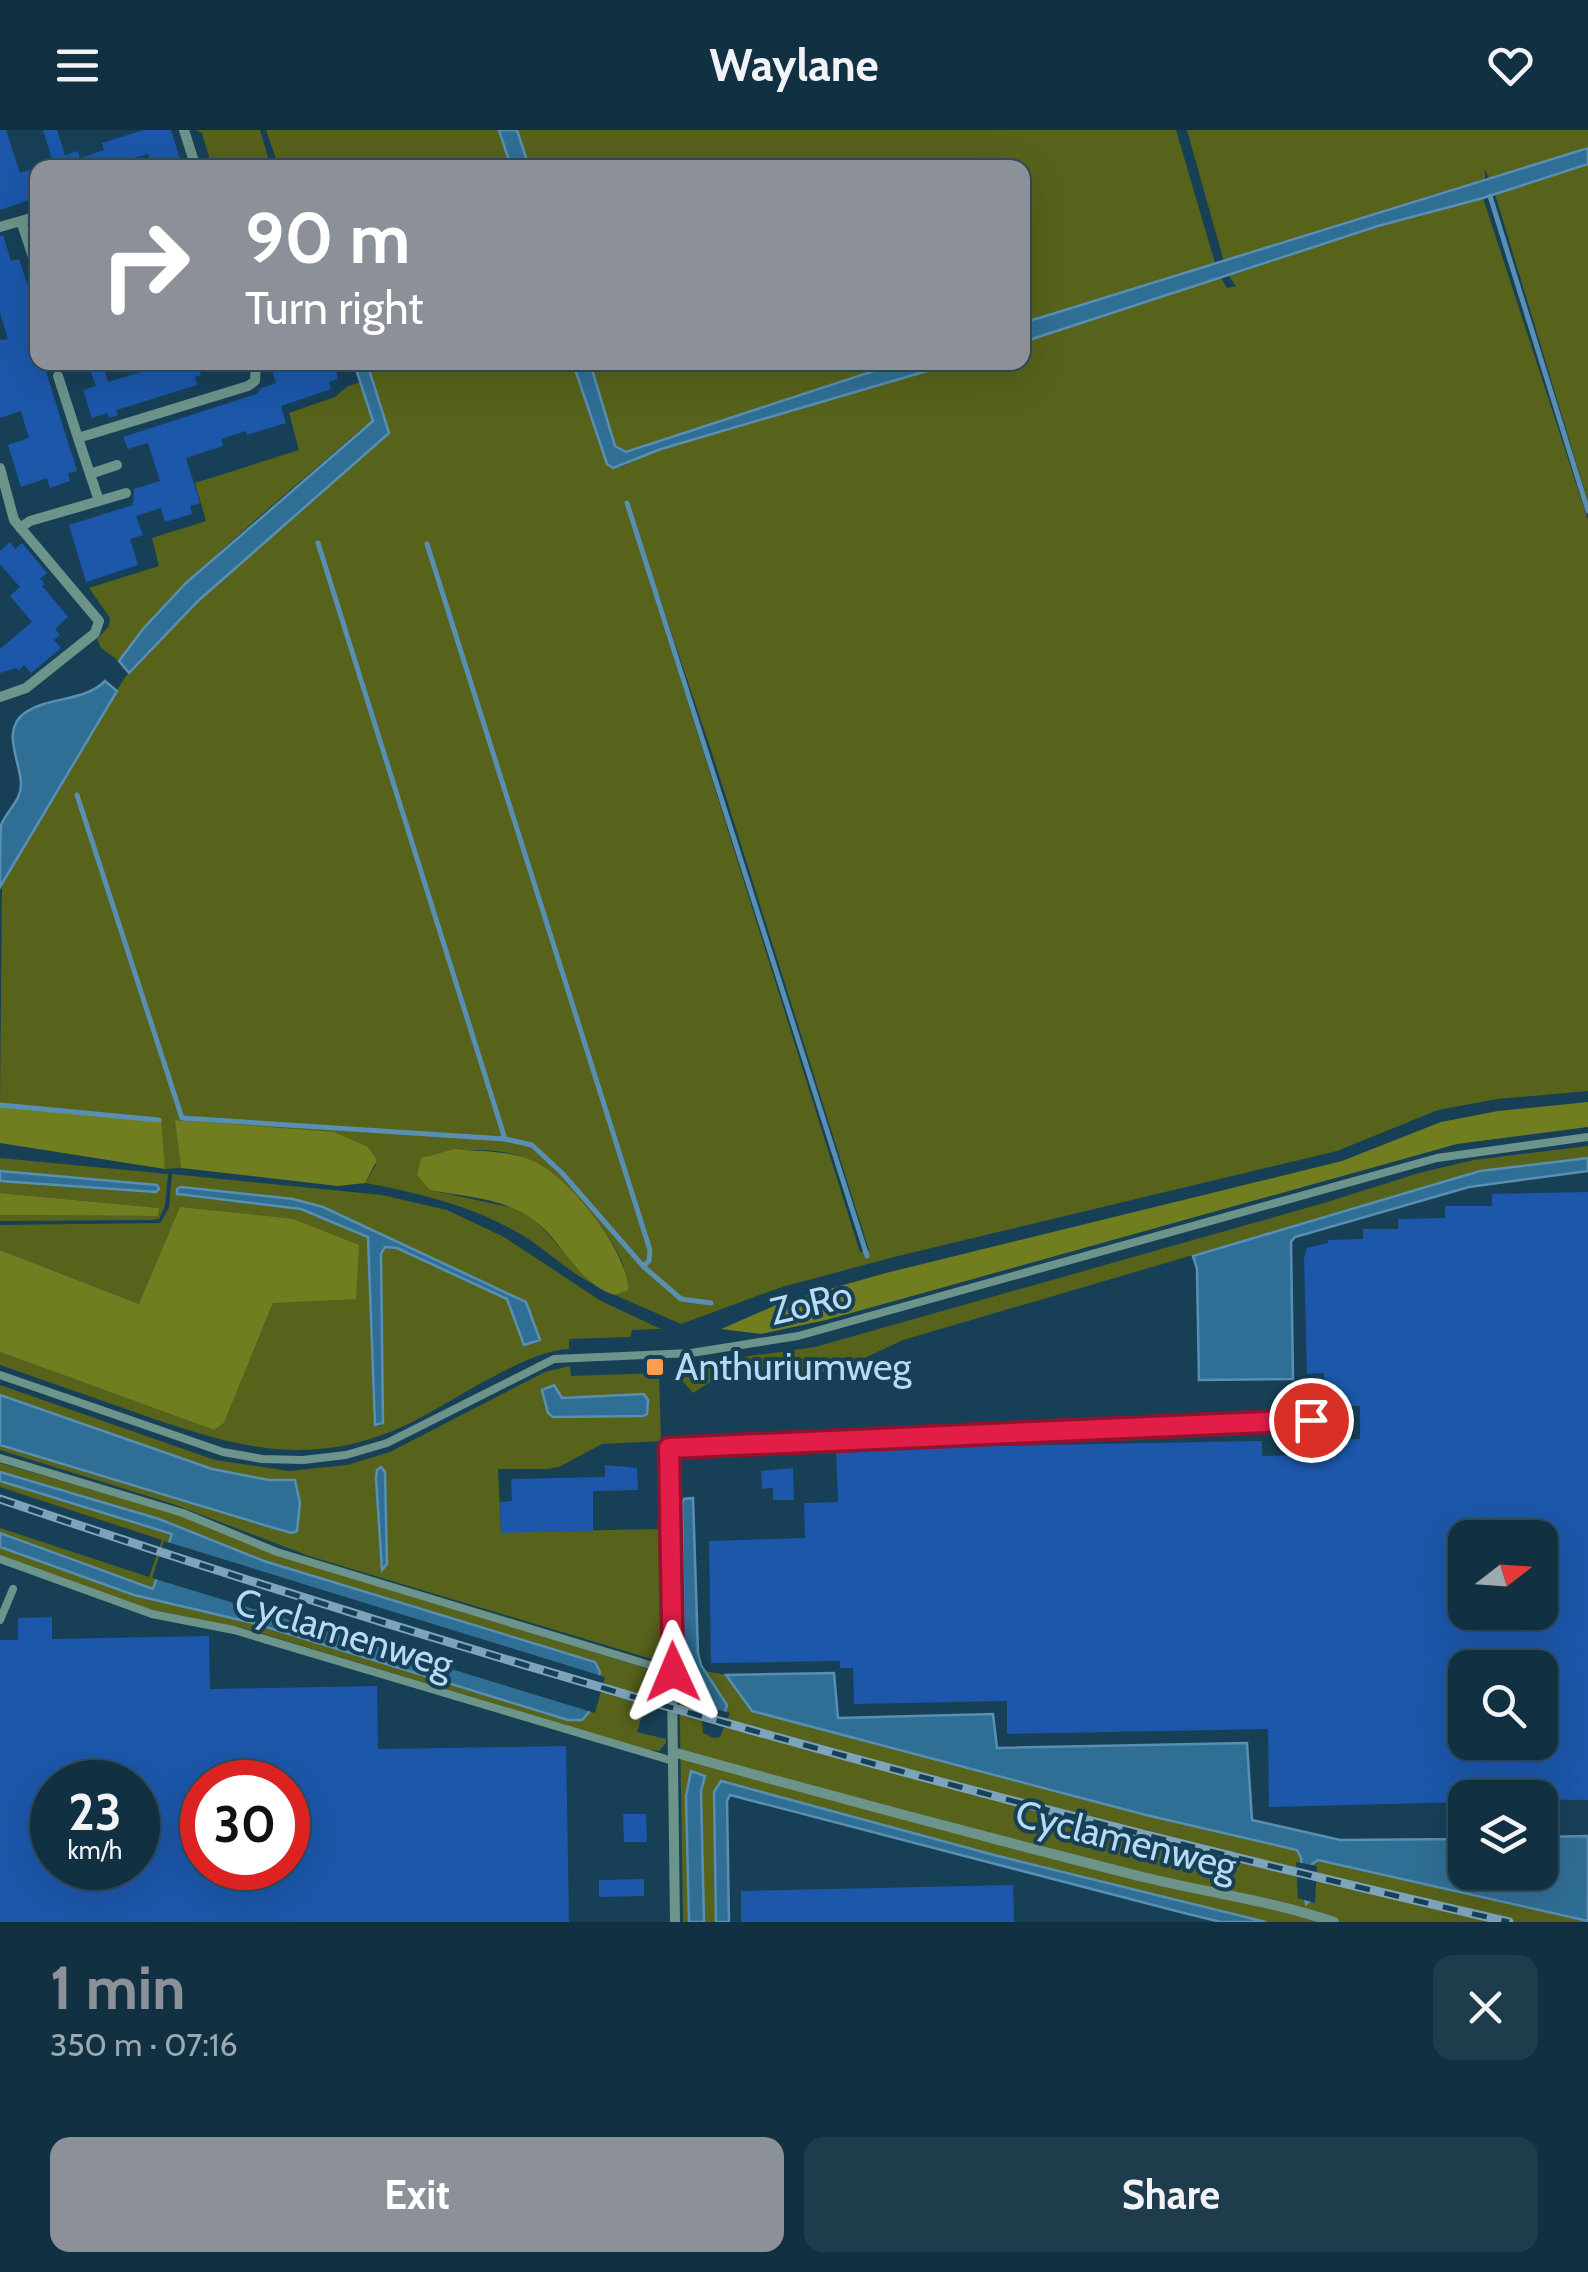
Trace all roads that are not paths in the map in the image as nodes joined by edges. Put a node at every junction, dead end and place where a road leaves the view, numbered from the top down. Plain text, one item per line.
1 (184, 130) edge
2 (193, 160) edge
3 (30, 218) edge
4 (21, 221) junction
5 (0, 227) edge
6 (30, 248) edge
7 (256, 370) edge
8 (58, 376) dead end
9 (78, 438) junction
10 (118, 465) dead end
11 (0, 468) edge
12 (90, 474) junction
13 (126, 493) dead end
14 (99, 501) junction
15 (20, 528) junction
16 (0, 697) edge
17 (1588, 1137) edge
18 (0, 1375) edge
19 (1311, 1420) dead end
20 (669, 1448) joint
21 (0, 1458) edge
22 (0, 1559) edge
23 (13, 1589) dead end
24 (0, 1620) edge
25 (673, 1672) junction
26 (673, 1756) junction
27 (675, 1922) edge
28 (1334, 1922) edge

1 - 2 street
3 - 4 street
4 - 5 street
4 - 6 street
7 - 9 street
8 - 9 street
9 - 12 street
10 - 12 street
11 - 15 street
12 - 14 street
13 - 14 street
14 - 15 street
15 - 16 street
17 - 18 lane, ZoRo
19 - 20 lane
20 - 25 street
21 - 25 lane
22 - 26 lane, Cyclamenweg
23 - 24 lane
25 - 26 street
26 - 27 street
26 - 28 street, Cyclamenweg

